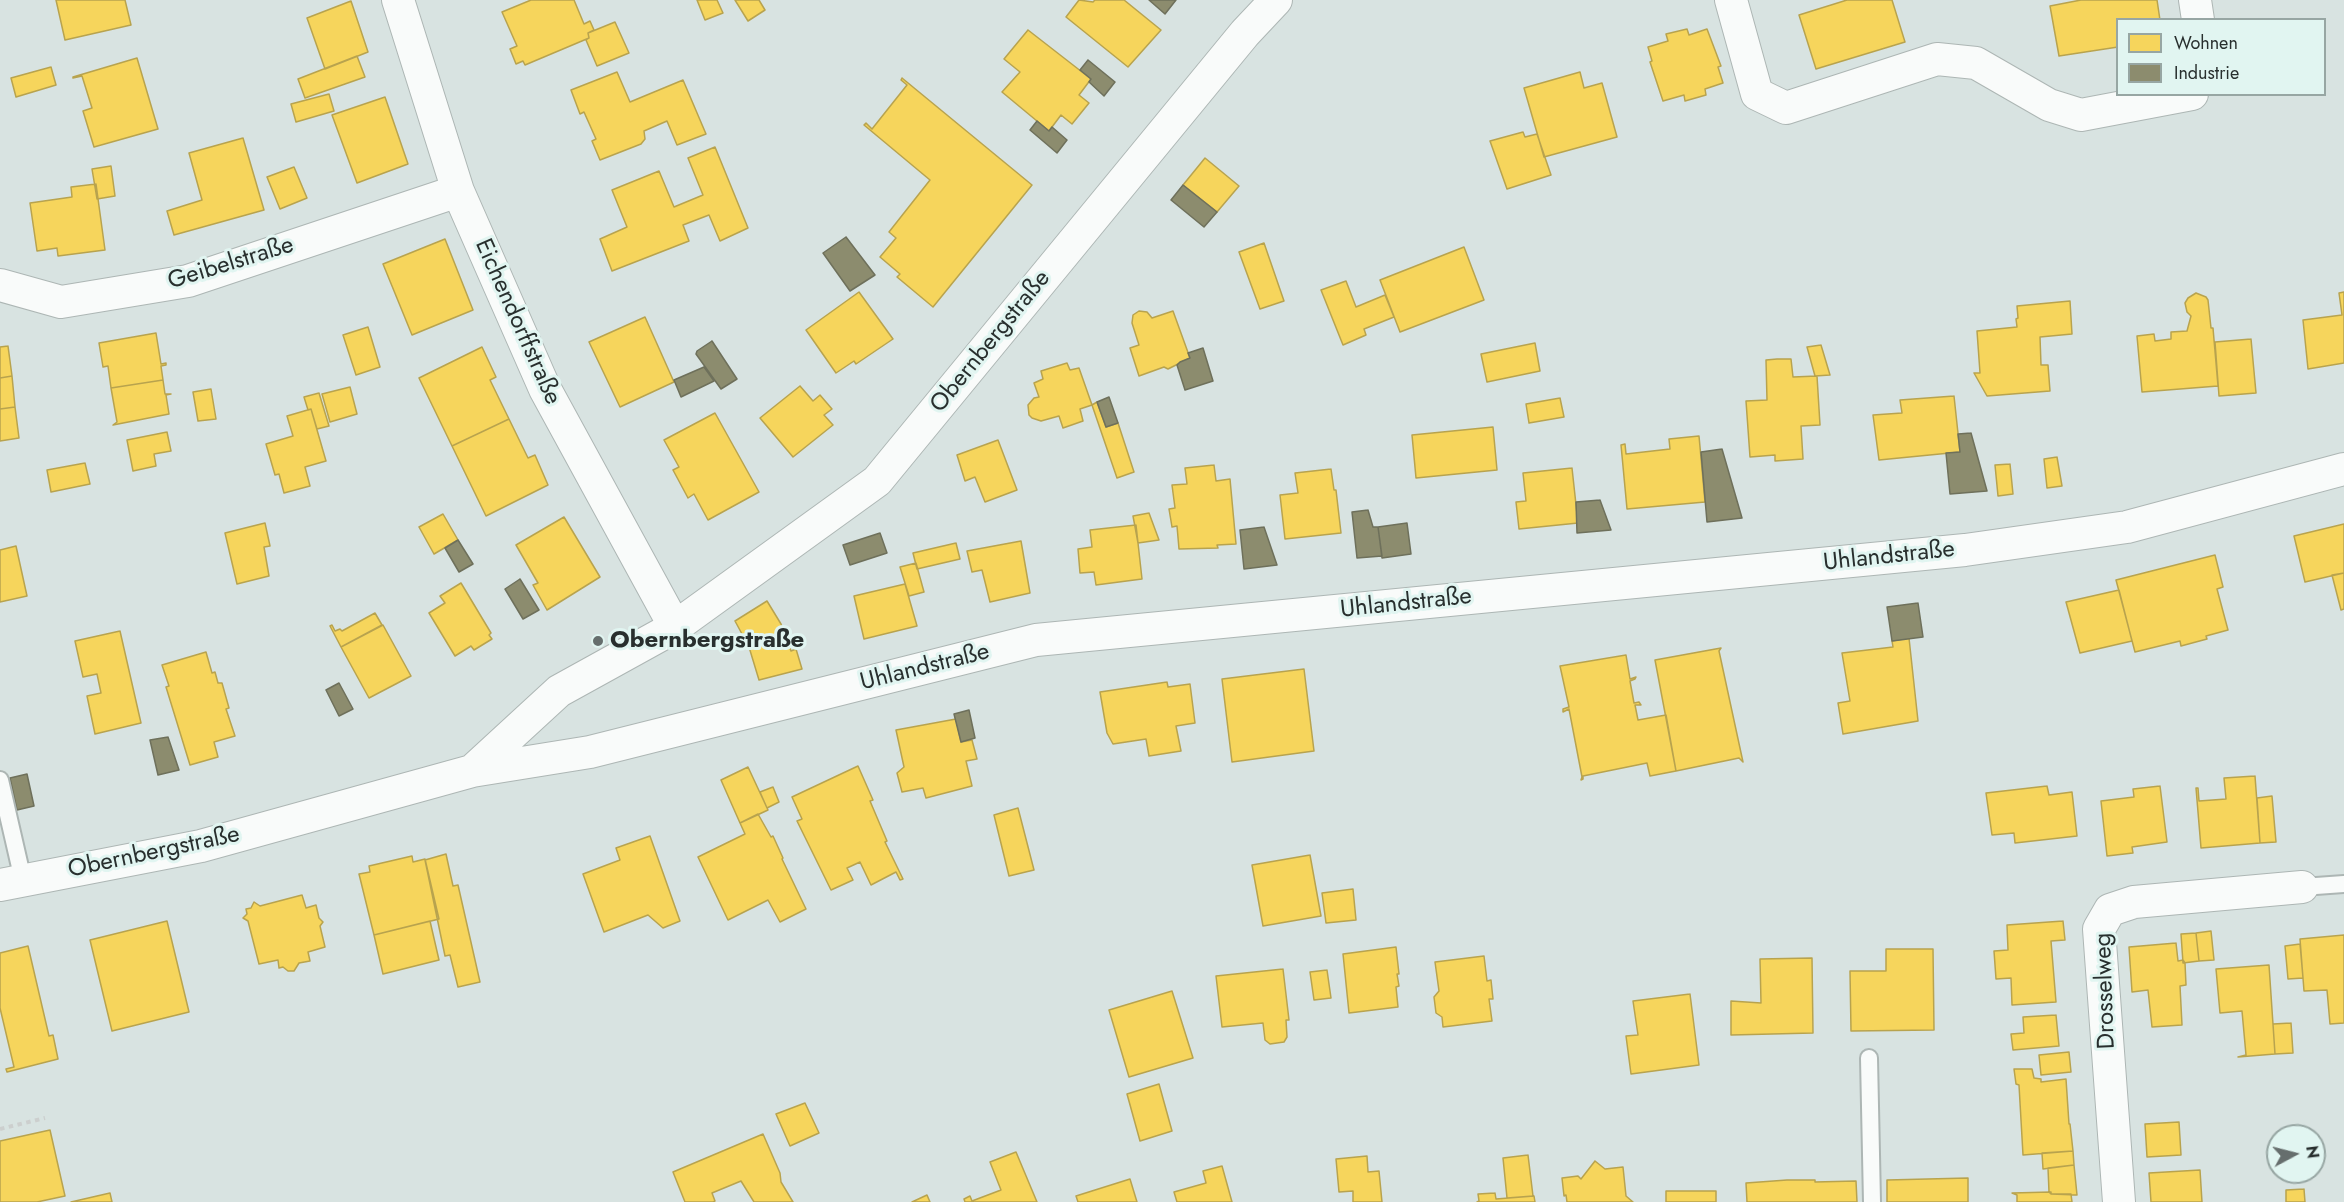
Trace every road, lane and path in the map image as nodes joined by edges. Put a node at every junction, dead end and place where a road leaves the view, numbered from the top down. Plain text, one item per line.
1 (398, 0) edge
2 (1276, 0) edge
3 (1731, 0) edge
4 (2195, 0) edge
5 (2198, 18) edge
6 (2181, 96) edge
7 (458, 191) junction
8 (0, 285) edge
9 (2344, 469) edge
10 (675, 627) junction
11 (472, 771) junction
12 (0, 780) edge
13 (12, 883) edge
14 (2344, 884) edge
15 (2302, 887) joint
16 (1869, 1058) dead end
17 (45, 1118) dead end
18 (0, 1129) edge
19 (1872, 1202) edge
20 (2119, 1202) edge

1 - 7 street, Eichendorffstraße
2 - 10 street, Obernbergstraße
3 - 6 street
4 - 5 street
7 - 8 street, Geibelstraße
7 - 10 street, Eichendorffstraße
9 - 11 street, Uhlandstraße
10 - 11 street, Obernbergstraße
11 - 13 street, Obernbergstraße
12 - 13 lane
14 - 15 lane, Drosselweg
15 - 20 street, Drosselweg
16 - 19 lane
17 - 18 path

